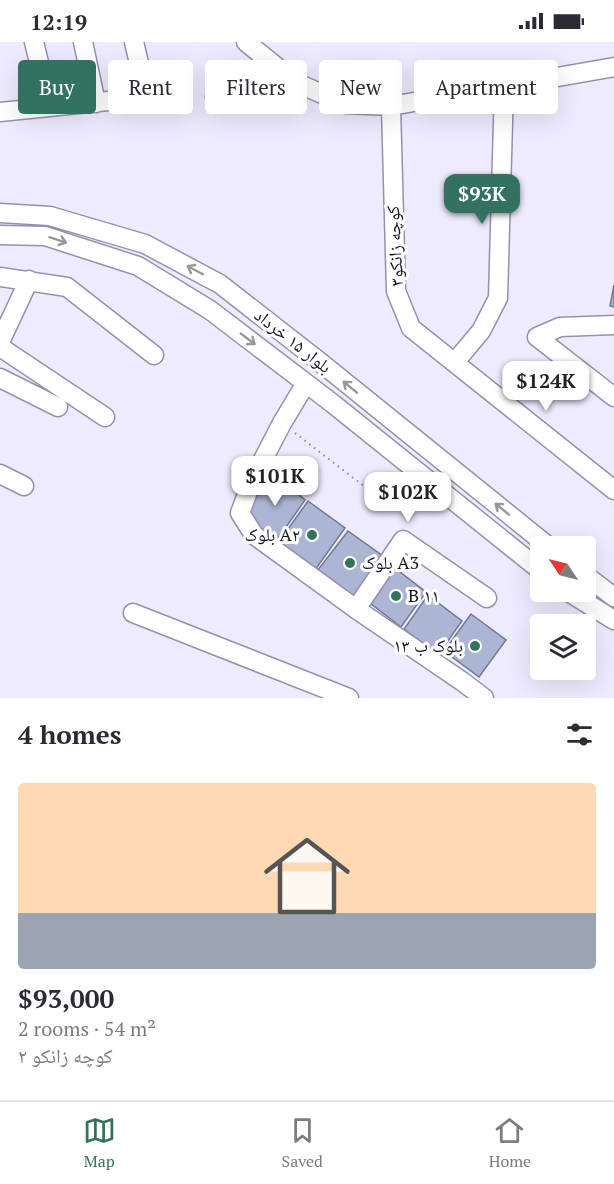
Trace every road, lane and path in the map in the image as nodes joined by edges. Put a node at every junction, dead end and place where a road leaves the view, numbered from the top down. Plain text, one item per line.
1 (34, 42) edge
2 (83, 42) edge
3 (134, 42) edge
4 (246, 42) edge
5 (38, 60) edge
6 (87, 60) edge
7 (268, 60) edge
8 (614, 67) edge
9 (558, 77) edge
10 (96, 103) edge
11 (18, 110) edge
12 (0, 112) edge
13 (391, 114) edge
14 (503, 114) edge
15 (0, 213) edge
16 (0, 235) edge
17 (0, 277) edge
18 (29, 280) junction
19 (614, 325) edge
20 (0, 342) edge
21 (0, 347) edge
22 (154, 354) dead end
23 (455, 363) junction
24 (0, 378) edge
25 (306, 383) junction
26 (614, 398) edge
27 (58, 407) dead end
28 (105, 417) dead end
29 (282, 423) junction
30 (0, 474) edge
31 (24, 486) dead end
32 (614, 490) edge
33 (395, 510) dead end
34 (536, 536) edge
35 (530, 562) edge
36 (596, 583) edge
37 (614, 597) edge
38 (487, 598) dead end
39 (585, 602) edge
40 (356, 609) junction
41 (133, 613) dead end
42 (614, 620) edge
43 (349, 698) edge
44 (484, 698) edge

1 - 5 street
2 - 6 street
3 - 10 street
4 - 7 street
8 - 9 street
11 - 12 street
13 - 23 street, کوچه زانکو۳
14 - 23 street
34 -> 15 street, بلوار ۱۵ خرداد
16 -> 25 street, بلوار ۱۵ خرداد
17 - 18 street
18 - 20 street
18 - 22 street
19 - 26 street
21 - 28 street
23 - 32 street, کوچه زانکو۳
24 - 27 street
25 - 29 street
25 - 35 street, بلوار ۱۵ خرداد
29 - 33 path
29 - 40 street
30 - 31 street
36 - 37 street
38 - 40 street
39 - 42 street
40 - 44 street
41 - 43 street

